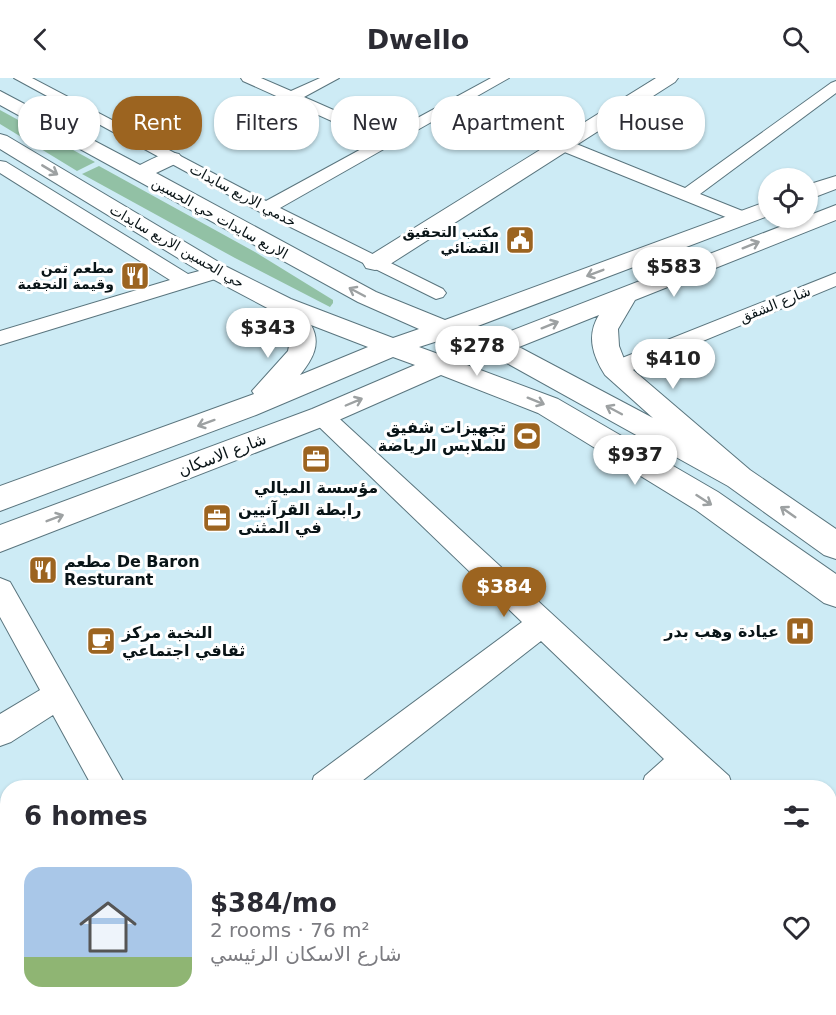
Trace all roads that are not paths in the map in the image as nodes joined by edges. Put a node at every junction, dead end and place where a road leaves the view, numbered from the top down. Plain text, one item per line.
1 (51, 78) edge
2 (248, 78) edge
3 (332, 78) edge
4 (502, 78) edge
5 (669, 78) edge
6 (27, 81) edge
7 (832, 93) edge
8 (289, 96) edge
9 (293, 96) edge
10 (0, 97) edge
11 (419, 123) edge
12 (585, 131) edge
13 (0, 140) edge
14 (370, 150) edge
15 (555, 150) edge
16 (575, 150) edge
17 (172, 158) junction
18 (0, 166) edge
19 (140, 173) junction
20 (836, 182) edge
21 (818, 189) edge
22 (687, 195) junction
23 (266, 208) junction
24 (115, 209) junction
25 (758, 212) edge
26 (836, 212) edge
27 (743, 218) junction
28 (90, 221) junction
29 (375, 263) junction
30 (218, 272) junction
31 (836, 279) edge
32 (185, 281) junction
33 (436, 293) dead end
34 (627, 294) junction
35 (282, 304) junction
36 (0, 315) edge
37 (444, 330) junction
38 (21, 332) junction
39 (0, 338) edge
40 (396, 346) junction
41 (496, 346) junction
42 (443, 364) junction
43 (615, 369) junction
44 (246, 408) junction
45 (322, 416) junction
46 (740, 478) junction
47 (0, 499) edge
48 (0, 539) edge
49 (836, 546) edge
50 (0, 590) edge
51 (836, 593) edge
52 (543, 623) junction
53 (59, 695) junction
54 (0, 731) edge
55 (687, 759) junction
56 (107, 780) edge
57 (337, 780) edge
58 (665, 780) edge
59 (709, 780) edge

1 - 6 street
2 - 8 street
3 - 9 street
4 - 11 street
5 - 12 street
6 - 17 street, خدمي الاربع سايدات
7 - 22 street
10 - 19 street, الاربع سايدات حي الحسين
13 -> 24 street, حي الحسين الاربع سايدات
14 - 23 street
15 - 29 street
16 - 22 street
17 - 19 street
17 - 23 street, خدمي الاربع سايدات
18 - 28 street
37 -> 19 street, الاربع سايدات حي الحسين
20 - 21 street
22 - 27 street
23 - 29 street, خدمي الاربع سايدات
24 - 28 street
24 - 30 street, حي الحسين الاربع سايدات
25 - 27 street
34 -> 26 street
27 -> 37 street
28 - 32 street
29 - 33 street, خدمي الاربع سايدات
30 - 32 street
30 - 35 street, حي الحسين الاربع سايدات
31 - 43 street, شارع الشقق
32 - 38 street
41 -> 34 street
34 - 43 street
35 - 40 street, حي الحسين الاربع سايدات
35 - 44 street
36 - 38 street
37 - 40 street
37 - 41 street, الاربع سايدات حي الحسين
38 - 39 street
40 - 42 street, حي الحسين الاربع سايدات
40 - 44 street
41 - 42 street, شارع الاسكان
46 -> 41 street, الاربع سايدات حي الحسين
45 -> 42 street, شارع الاسكان
42 -> 51 street, حي الحسين الاربع سايدات
43 - 46 street
44 -> 47 street
48 -> 45 street, شارع الاسكان
45 - 52 street
49 -> 46 street
50 - 53 street
52 - 55 street
52 - 57 street
53 - 54 street
53 - 56 street
55 - 58 street
55 - 59 street

